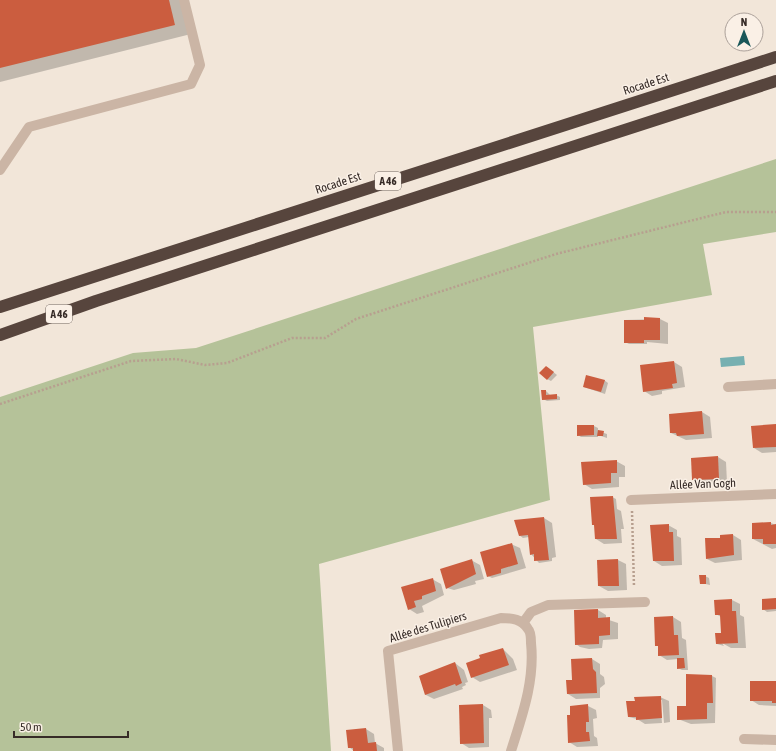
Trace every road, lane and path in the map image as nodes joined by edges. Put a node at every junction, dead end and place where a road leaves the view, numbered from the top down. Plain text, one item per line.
1 (184, 0) edge
2 (776, 57) edge
3 (776, 81) edge
4 (0, 170) edge
5 (776, 212) edge
6 (0, 307) edge
7 (0, 335) edge
8 (776, 384) edge
9 (728, 387) dead end
10 (0, 404) edge
11 (776, 494) edge
12 (631, 500) joint
13 (634, 587) dead end
14 (645, 602) dead end
15 (523, 623) junction
16 (744, 739) dead end
17 (776, 740) edge
18 (398, 751) edge
19 (511, 751) edge

1 - 4 street
2 - 6 highway, Rocade Est / A 46
3 - 7 highway, A 46
5 - 10 path
8 - 9 street
11 - 12 street, Allée Van Gogh
12 - 13 path
14 - 15 street
15 - 18 street, Allée des Tulipiers
15 - 19 street
16 - 17 street

